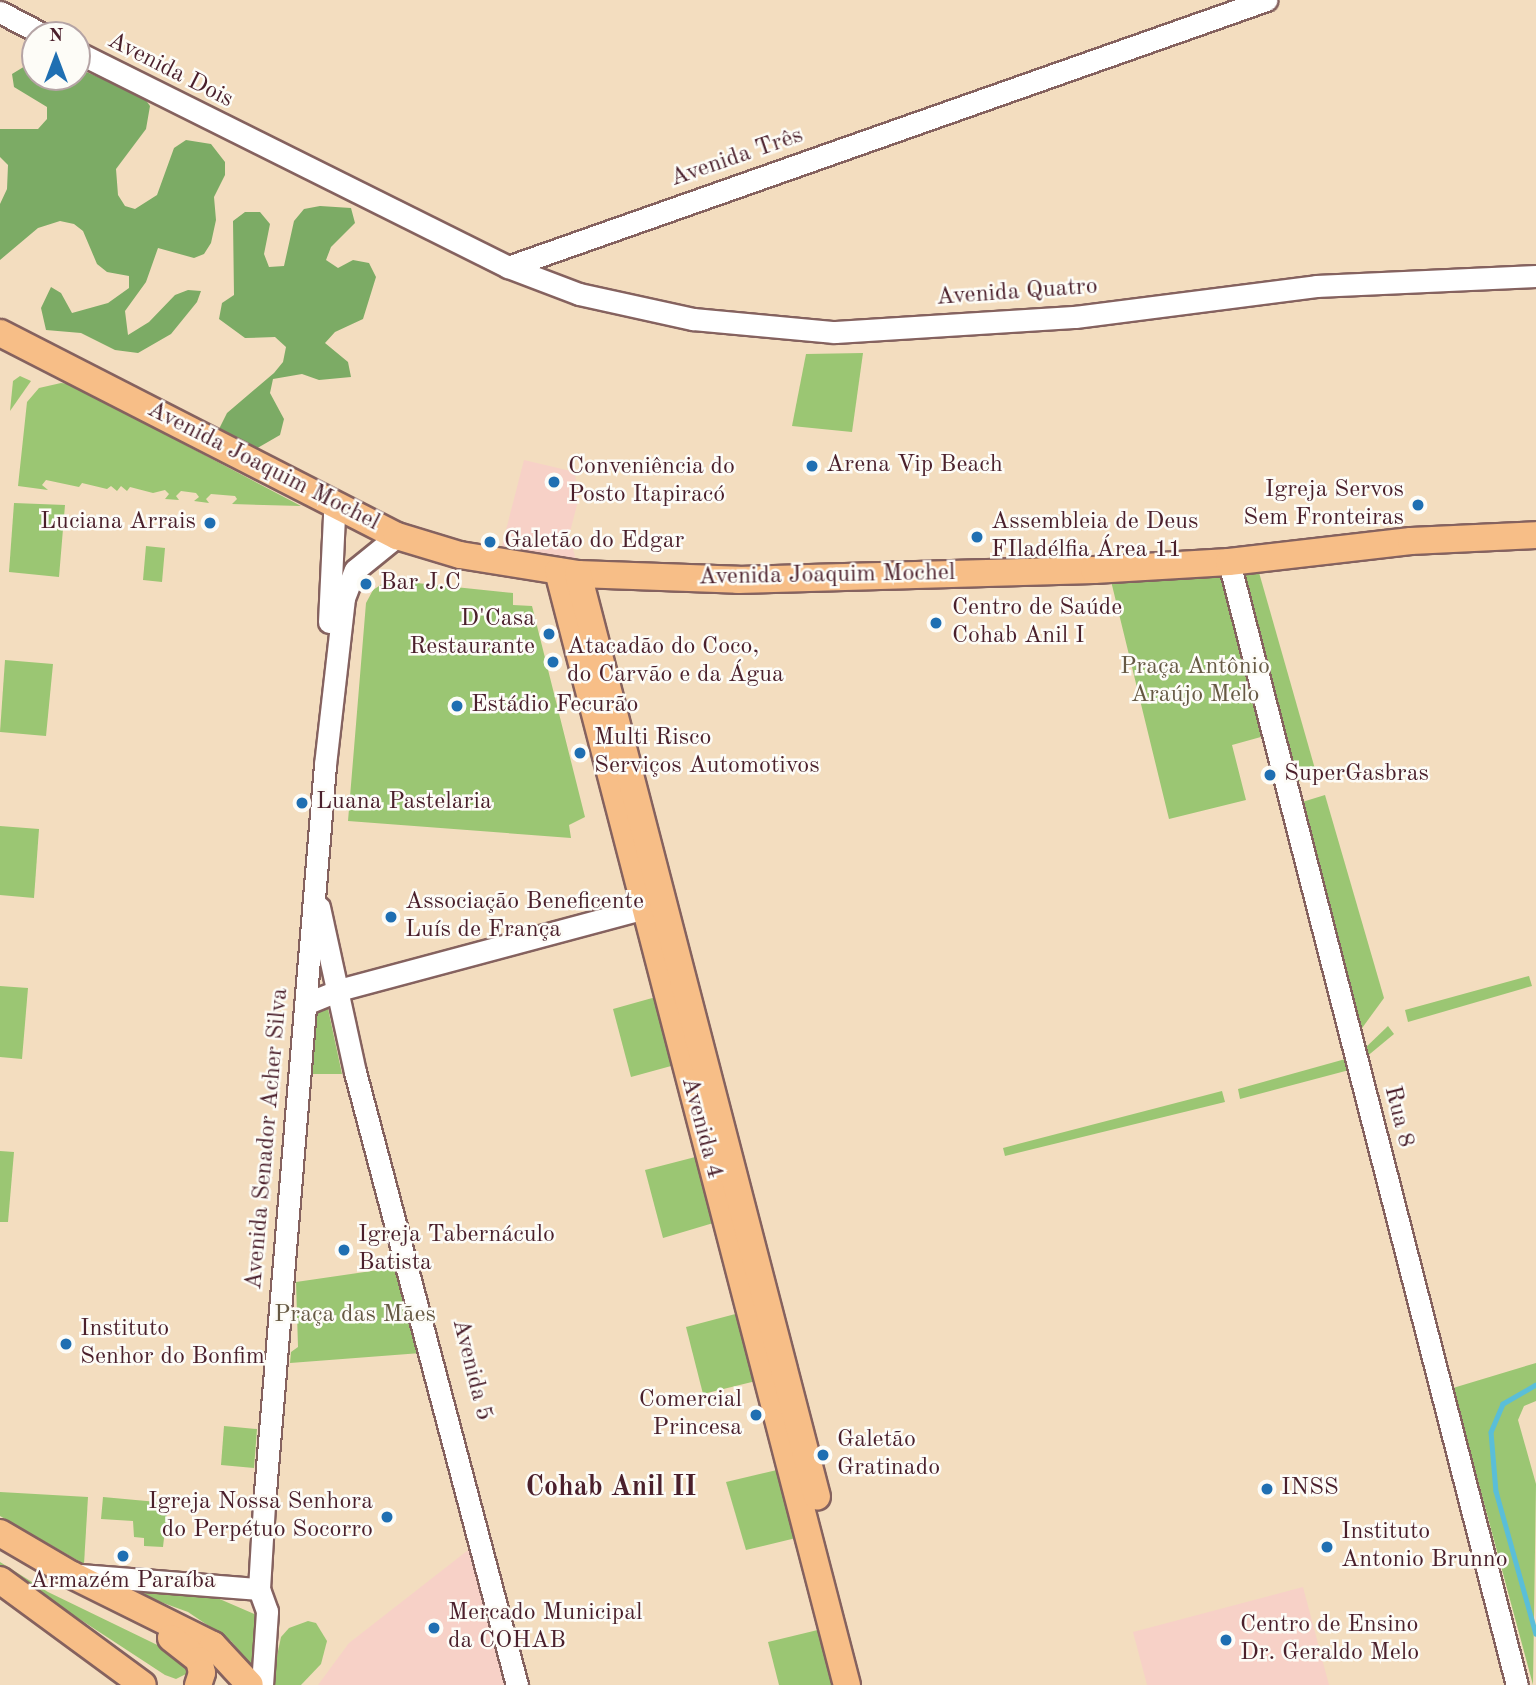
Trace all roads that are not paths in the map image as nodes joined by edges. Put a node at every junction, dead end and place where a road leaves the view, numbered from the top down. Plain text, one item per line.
1 (1266, 0) edge
2 (0, 12) edge
3 (21, 23) edge
4 (91, 59) edge
5 (508, 267) junction
6 (1536, 276) edge
7 (0, 333) edge
8 (0, 344) edge
9 (337, 510) junction
10 (1536, 535) edge
11 (393, 539) junction
12 (1229, 562) junction
13 (565, 574) junction
14 (325, 765) junction
15 (314, 888) junction
16 (654, 906) junction
17 (339, 990) junction
18 (305, 1004) junction
19 (0, 1532) edge
20 (827, 1574) junction
21 (72, 1575) junction
22 (0, 1580) edge
23 (167, 1581) junction
24 (259, 1589) junction
25 (267, 1611) junction
26 (134, 1678) edge
27 (149, 1685) edge
28 (198, 1685) edge
29 (250, 1685) edge
30 (262, 1685) edge
31 (517, 1685) edge
32 (526, 1685) edge
33 (847, 1685) edge
34 (866, 1685) edge
35 (1517, 1685) edge

1 - 5 street, Avenida Três
2 - 3 street
4 - 5 street, Avenida Dois
5 - 6 street, Avenida Quatro
7 - 9 main road, Avenida Joaquim Mochel
8 - 9 main road, Avenida Joaquim Mochel
9 - 11 main road, Avenida Joaquim Mochel
9 - 14 street, Avenida Senador Acher Silva
10 - 12 main road, Avenida Joaquim Mochel
11 - 13 main road, Avenida Joaquim Mochel
11 - 14 street, Avenida Senador Acher Silva
12 - 13 main road, Avenida Joaquim Mochel
12 - 35 street, Rua 8
13 - 16 main road, Avenida 4
14 - 15 street, Avenida Senador Acher Silva
15 - 17 street, Avenida 5
15 - 18 street, Avenida Senador Acher Silva
16 - 17 street
16 - 20 main road, Avenida 4
17 - 18 street
17 - 31 street, Avenida 5
17 - 32 street, Avenida 5
18 - 24 street, Avenida Senador Acher Silva
19 - 21 main road
20 - 33 main road, Avenida 4
20 - 34 main road, Avenida 4
21 - 23 street
21 - 28 main road
21 - 29 main road
22 - 26 main road
23 - 24 street
23 - 25 street
24 - 25 street, Avenida Senador Acher Silva
25 - 30 street, Avenida Senador Acher Silva
26 - 27 main road

